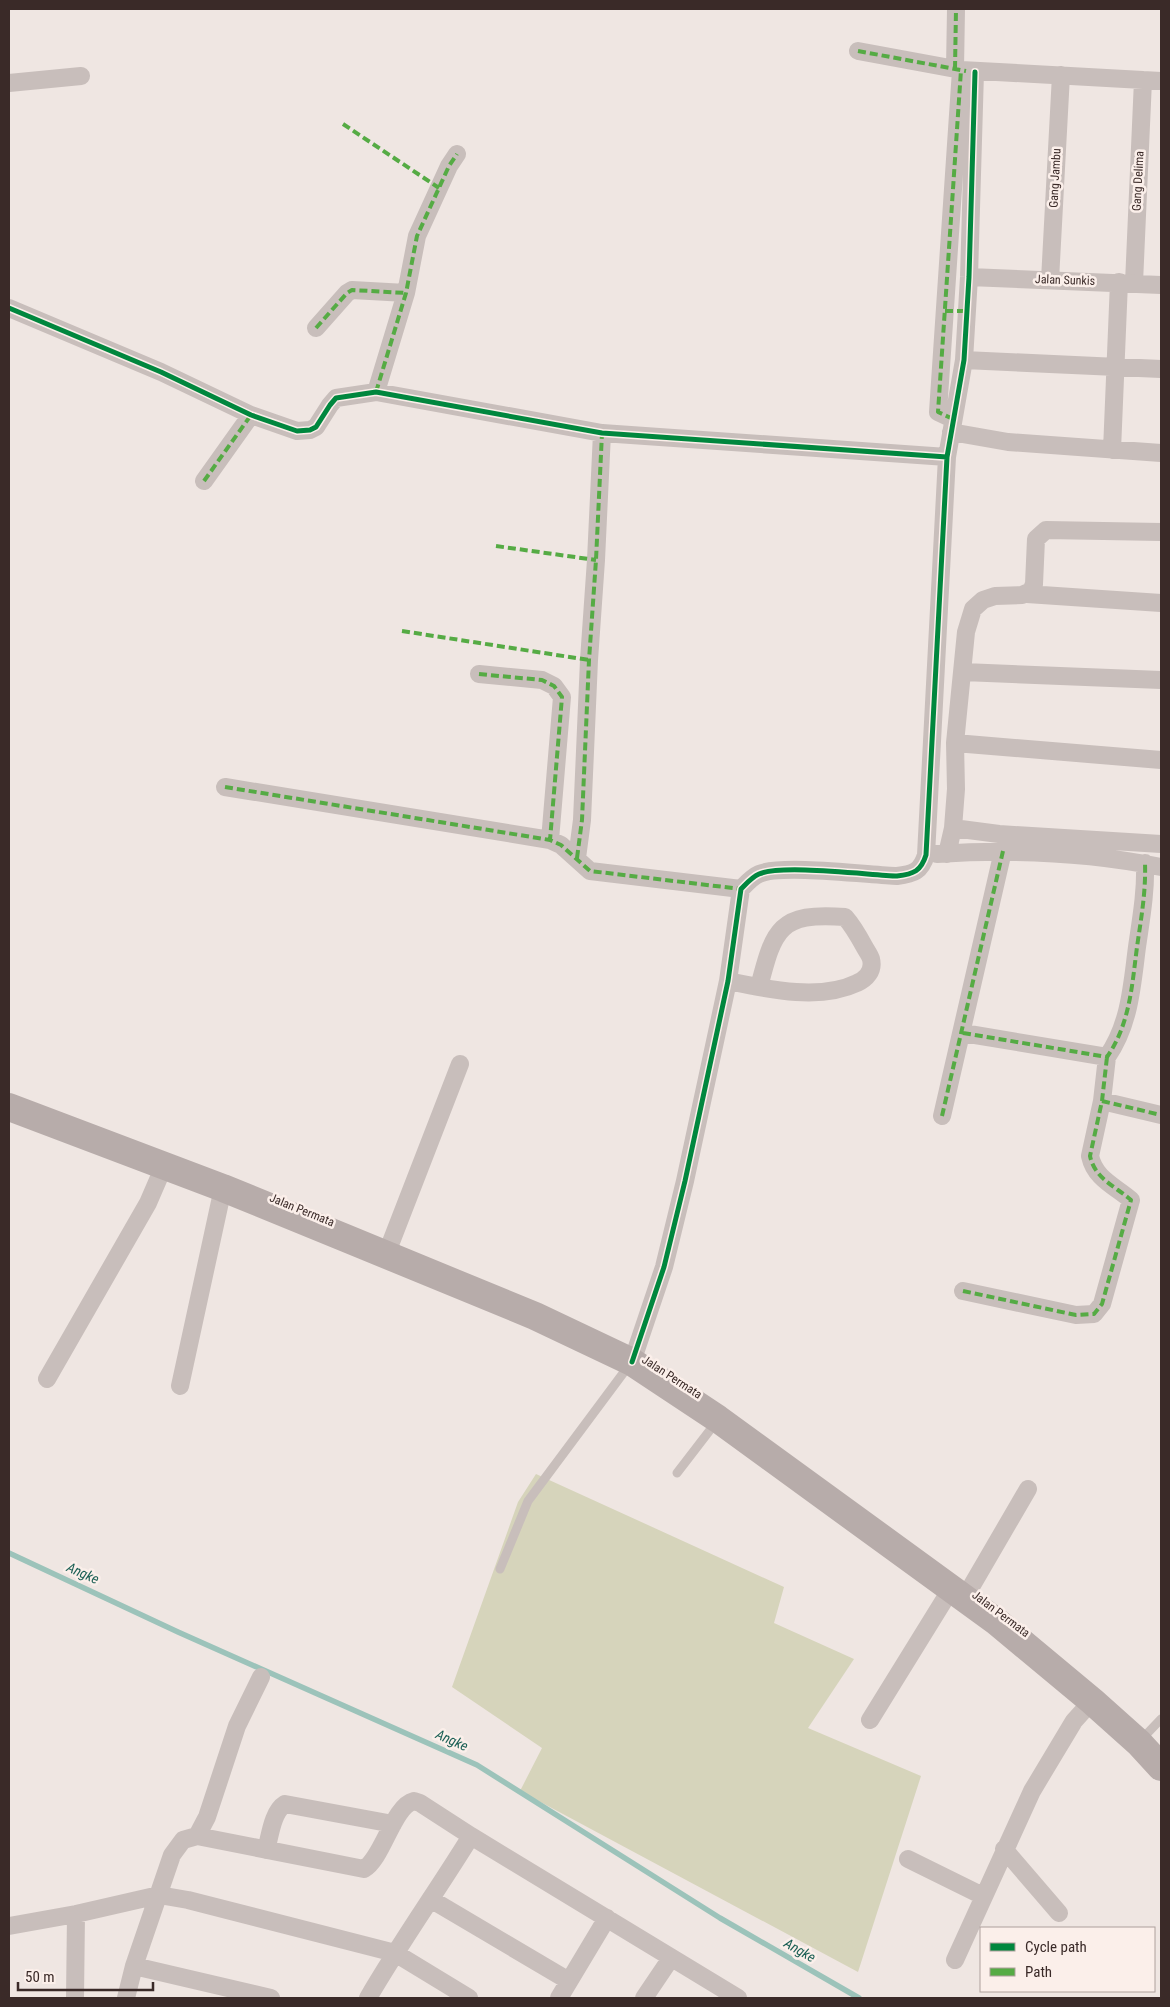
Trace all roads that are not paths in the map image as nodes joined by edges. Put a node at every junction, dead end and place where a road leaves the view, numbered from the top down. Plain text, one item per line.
1 (956, 9) edge
2 (858, 51) dead end
3 (964, 70) junction
4 (81, 76) dead end
5 (1060, 76) junction
6 (1143, 80) junction
7 (1161, 81) edge
8 (9, 83) edge
9 (457, 154) dead end
10 (969, 277) junction
11 (1050, 280) junction
12 (1127, 283) junction
13 (1161, 285) edge
14 (406, 293) junction
15 (9, 308) edge
16 (945, 311) junction
17 (967, 311) junction
18 (316, 328) dead end
19 (964, 360) junction
20 (1116, 366) junction
21 (1161, 369) edge
22 (376, 392) junction
23 (251, 415) junction
24 (952, 426) junction
25 (602, 433) junction
26 (1112, 450) junction
27 (1161, 453) edge
28 (947, 457) junction
29 (204, 481) dead end
30 (1161, 532) edge
31 (1027, 594) junction
32 (1161, 603) edge
33 (964, 672) junction
34 (479, 674) dead end
35 (1161, 680) edge
36 (955, 742) junction
37 (1161, 760) edge
38 (225, 787) dead end
39 (953, 828) junction
40 (550, 840) junction
41 (1161, 844) edge
42 (1003, 851) junction
43 (947, 854) junction
44 (926, 855) junction
45 (577, 858) junction
46 (1153, 865) edge
47 (742, 889) junction
48 (728, 982) junction
49 (759, 987) junction
50 (962, 1033) junction
51 (1108, 1057) junction
52 (460, 1064) dead end
53 (1102, 1101) junction
54 (9, 1108) edge
55 (1161, 1115) edge
56 (942, 1116) dead end
57 (164, 1166) junction
58 (223, 1188) junction
59 (386, 1255) junction
60 (962, 1290) dead end
61 (632, 1362) junction
62 (47, 1379) dead end
63 (180, 1386) dead end
64 (718, 1419) junction
65 (677, 1473) dead end
66 (1028, 1489) dead end
67 (500, 1569) dead end
68 (958, 1594) junction
69 (261, 1677) dead end
70 (1092, 1700) junction
71 (870, 1720) dead end
72 (1161, 1720) edge
73 (1138, 1743) junction
74 (1161, 1767) edge
75 (393, 1824) junction
76 (197, 1836) junction
77 (470, 1836) junction
78 (1004, 1849) junction
79 (266, 1850) junction
80 (908, 1859) dead end
81 (159, 1895) junction
82 (983, 1896) junction
83 (432, 1900) junction
84 (1059, 1913) dead end
85 (76, 1914) junction
86 (607, 1918) junction
87 (9, 1930) edge
88 (395, 1952) junction
89 (671, 1958) junction
90 (955, 1960) dead end
91 (134, 1966) junction
92 (569, 1982) junction
93 (75, 1998) edge
94 (126, 1998) edge
95 (271, 1998) edge
96 (368, 1998) edge
97 (469, 1998) edge
98 (559, 1998) edge
99 (644, 1998) edge
100 (738, 1998) edge

1 - 3 street
2 - 3 street
3 - 5 street
3 - 10 street
3 - 16 street
4 - 8 street
5 - 6 street
5 - 11 street, Gang Jambu
6 - 7 street
6 - 12 street, Gang Delima
9 - 14 street
10 - 11 street, Jalan Sunkis
10 - 17 street
11 - 12 street, Jalan Sunkis
12 - 13 street, Jalan Sunkis
12 - 20 street, Gang Delima
14 - 18 street
14 - 22 street
15 - 23 street
16 - 17 street
16 - 24 street
17 - 19 street
19 - 20 street
19 - 24 street
20 - 21 street
20 - 26 street, Gang Delima
22 - 23 street
22 - 25 street
23 - 29 street
24 - 26 street
24 - 28 street
25 - 28 street
25 - 45 street
26 - 27 street
28 - 44 street
30 - 31 street
31 - 32 street
31 - 33 street
33 - 35 street
33 - 36 street
34 - 40 street
36 - 37 street
36 - 39 street
38 - 40 street
39 - 41 street
39 - 43 street
40 - 45 street
42 - 43 street
42 - 46 street
42 - 50 street
43 - 44 street
44 - 47 street
45 - 47 street
46 - 51 street
47 - 48 street
48 - 49 street
48 - 61 street
49 - 49 street
50 - 51 street
50 - 56 street
51 - 53 street
52 - 59 street
53 - 55 street
53 - 60 street
54 - 57 main road, Jalan Permata
57 - 58 main road, Jalan Permata
57 - 62 street
58 - 59 main road, Jalan Permata
58 - 63 street
59 - 61 main road, Jalan Permata
61 - 64 main road, Jalan Permata
61 - 67 lane
64 - 65 lane
64 - 68 main road, Jalan Permata
66 - 68 street
68 - 70 main road, Jalan Permata
68 - 71 street
69 - 76 street
70 - 73 main road, Jalan Permata
70 - 78 street
72 - 73 lane
73 - 74 main road, Jalan Permata
75 - 77 street
75 - 79 street
75 - 79 street
76 - 79 street
76 - 81 street
77 - 83 street
77 - 86 street
78 - 82 street
78 - 84 street
80 - 82 street
81 - 85 street
81 - 88 street
81 - 91 street
82 - 90 street
83 - 88 street
83 - 92 street
85 - 87 street
85 - 93 street
86 - 89 street
86 - 92 street
88 - 96 street
88 - 97 street
89 - 99 street
89 - 100 street
91 - 94 street
91 - 95 street
92 - 98 street

